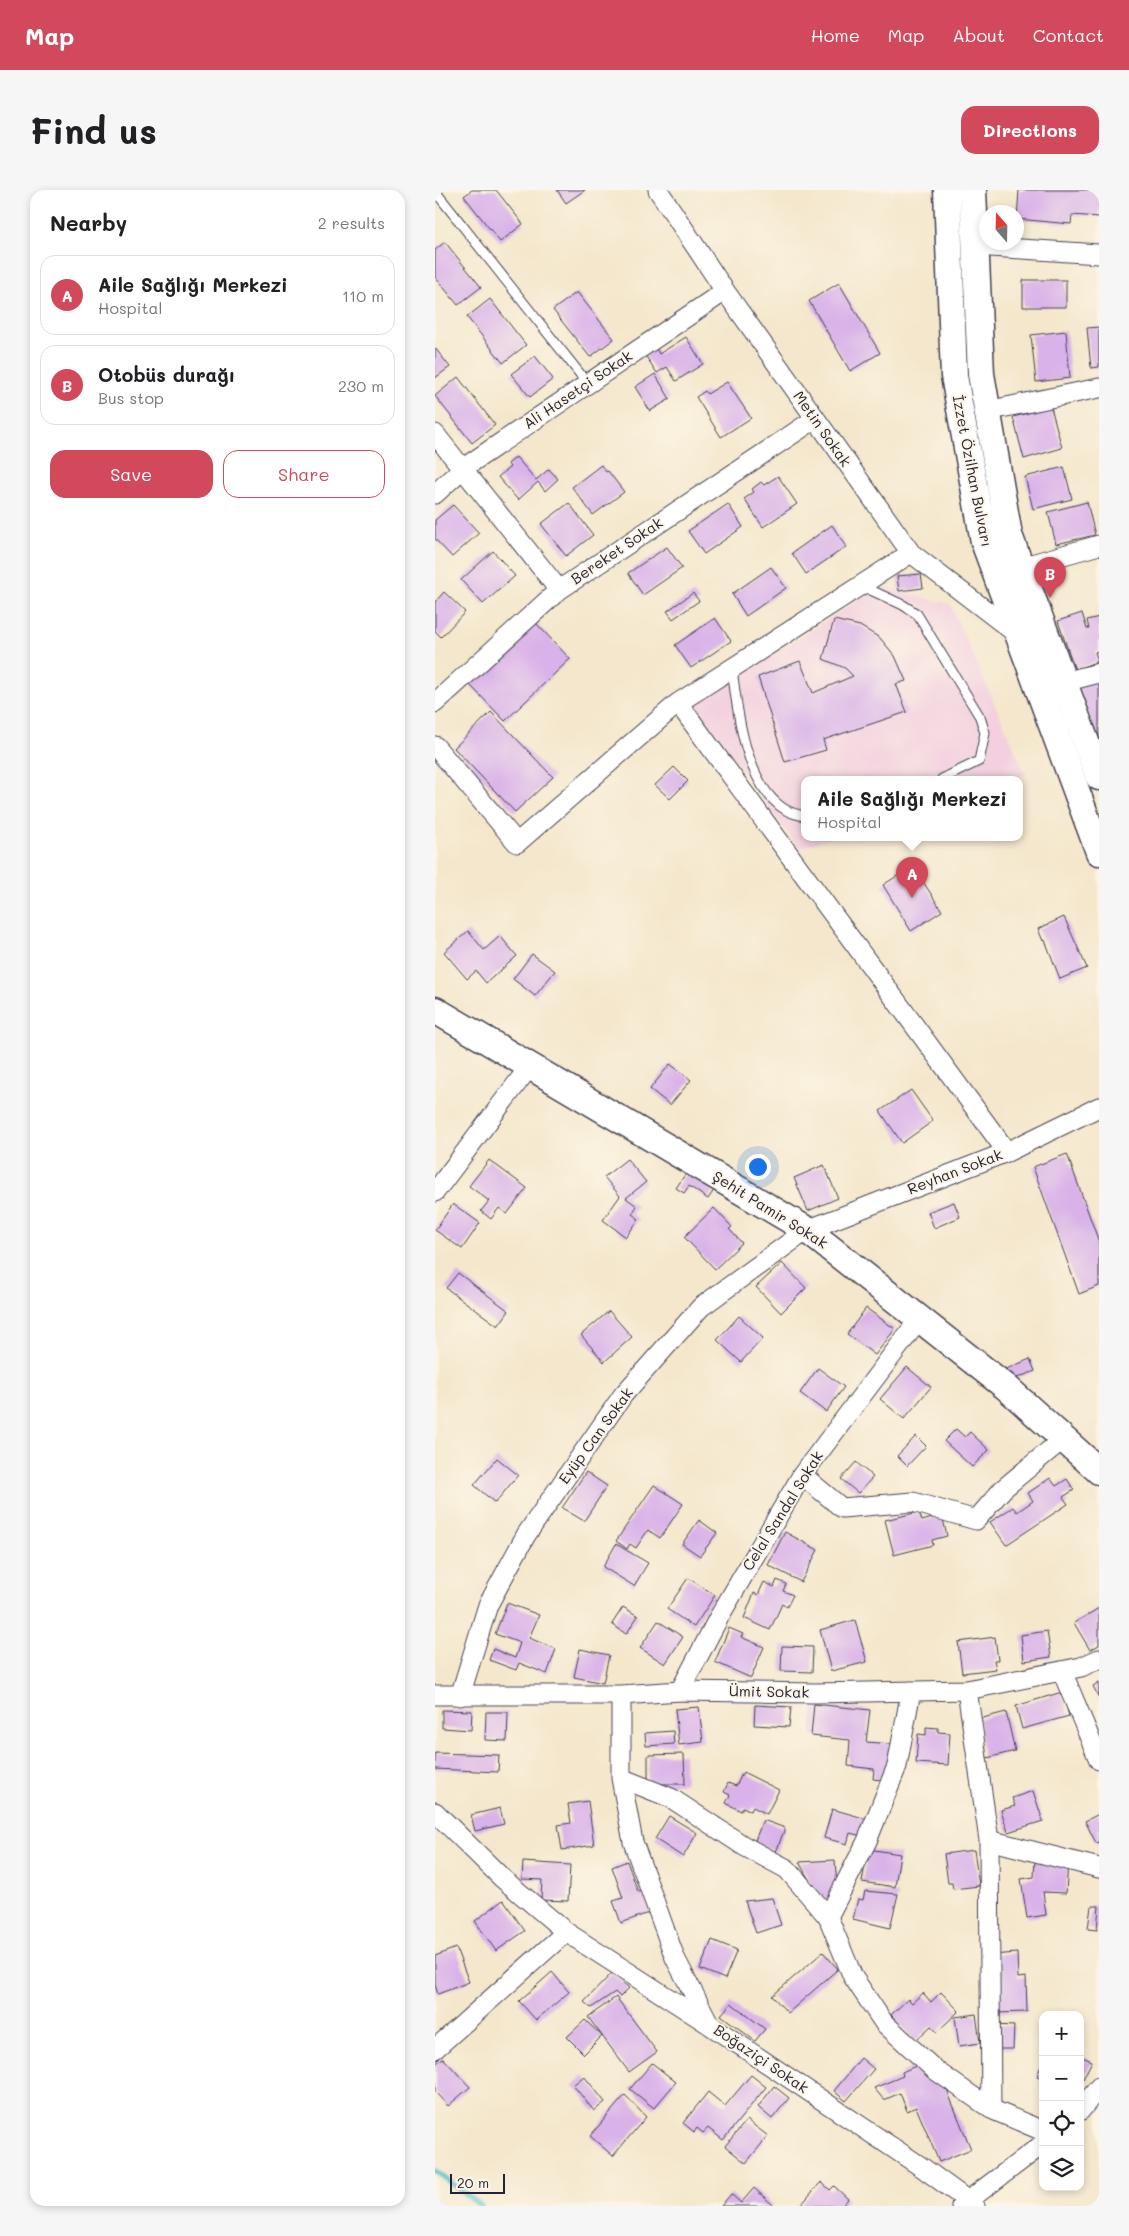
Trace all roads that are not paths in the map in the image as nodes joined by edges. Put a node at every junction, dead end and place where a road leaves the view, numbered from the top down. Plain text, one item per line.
1 (658, 190) edge
2 (947, 190) edge
3 (973, 190) edge
4 (435, 191) edge
5 (976, 246) junction
6 (1099, 254) edge
7 (725, 291) junction
8 (587, 384) junction
9 (1099, 388) edge
10 (987, 411) junction
11 (815, 419) junction
12 (435, 434) edge
13 (462, 469) junction
14 (435, 494) edge
15 (1099, 546) edge
16 (911, 553) junction
17 (1021, 567) junction
18 (861, 585) junction
19 (559, 590) junction
20 (1019, 636) junction
21 (732, 668) junction
22 (1099, 673) edge
23 (1064, 682) junction
24 (678, 703) junction
25 (435, 704) edge
26 (435, 746) edge
27 (948, 776) edge
28 (1099, 777) edge
29 (801, 815) edge
30 (1099, 852) edge
31 (435, 1010) edge
32 (530, 1066) junction
33 (1099, 1107) edge
34 (1007, 1152) junction
35 (435, 1192) edge
36 (807, 1230) junction
37 (921, 1317) junction
38 (1063, 1439) junction
39 (1099, 1472) edge
40 (802, 1475) junction
41 (1099, 1659) edge
42 (1062, 1671) junction
43 (967, 1690) junction
44 (680, 1691) junction
45 (911, 1691) junction
46 (435, 1695) edge
47 (621, 1695) junction
48 (460, 1696) junction
49 (1099, 1760) edge
50 (621, 1778) junction
51 (435, 1812) edge
52 (989, 1840) junction
53 (1099, 1868) edge
54 (827, 1917) junction
55 (566, 1932) junction
56 (710, 2025) junction
57 (435, 2049) edge
58 (1099, 2087) edge
59 (1089, 2107) edge
60 (991, 2109) junction
61 (1039, 2129) edge
62 (1040, 2146) edge
63 (968, 2204) edge

1 - 7 street, Metin Sokak
2 - 20 main road, İzzet Özilhan Bulvarı
3 - 5 main road, İzzet Özilhan Bulvarı
4 - 8 lane
5 - 6 street
5 - 10 main road, İzzet Özilhan Bulvarı
7 - 8 street, Ali Hasetçi Sokak
7 - 11 street, Metin Sokak
8 - 13 street, Ali Hasetçi Sokak
9 - 10 street
10 - 17 main road, İzzet Özilhan Bulvarı
11 - 16 street, Metin Sokak
11 - 19 street, Bereket Sokak
12 - 13 street
13 - 14 street, Ali Hasetçi Sokak
13 - 19 street
15 - 17 street
16 - 18 street
16 - 20 street, Metin Sokak
17 - 23 main road, İzzet Özilhan Bulvarı
18 - 21 street
18 - 27 lane
19 - 25 street, Bereket Sokak
20 - 30 main road, İzzet Özilhan Bulvarı
21 - 24 street
21 - 29 lane
22 - 23 street
23 - 28 main road, İzzet Özilhan Bulvarı
24 - 26 street
24 - 34 street
31 - 32 main road, Şehit Pamir Sokak
32 - 35 street
32 - 36 main road, Şehit Pamir Sokak
33 - 34 street, Reyhan Sokak
34 - 36 street, Reyhan Sokak
36 - 37 main road, Şehit Pamir Sokak
36 - 48 street, Eyüp Can Sokak
37 - 38 main road, Şehit Pamir Sokak
37 - 40 street, Celal Sandal Sokak
38 - 39 main road, Şehit Pamir Sokak
38 - 40 street
40 - 44 street, Celal Sandal Sokak
41 - 42 street, Ümit Sokak
42 - 43 street, Ümit Sokak
42 - 49 street
43 - 45 street, Ümit Sokak
43 - 52 street
44 - 45 street, Ümit Sokak
44 - 47 street, Ümit Sokak
45 - 54 street
46 - 48 street, Ümit Sokak
47 - 48 street, Ümit Sokak
47 - 50 street, Boğaziçi Sokak
50 - 54 street
50 - 56 street, Boğaziçi Sokak
51 - 55 street
52 - 53 street
52 - 60 street
54 - 60 street
55 - 56 street
55 - 57 street
56 - 63 street, Boğaziçi Sokak
58 - 59 street
60 - 61 street
62 - 63 street

